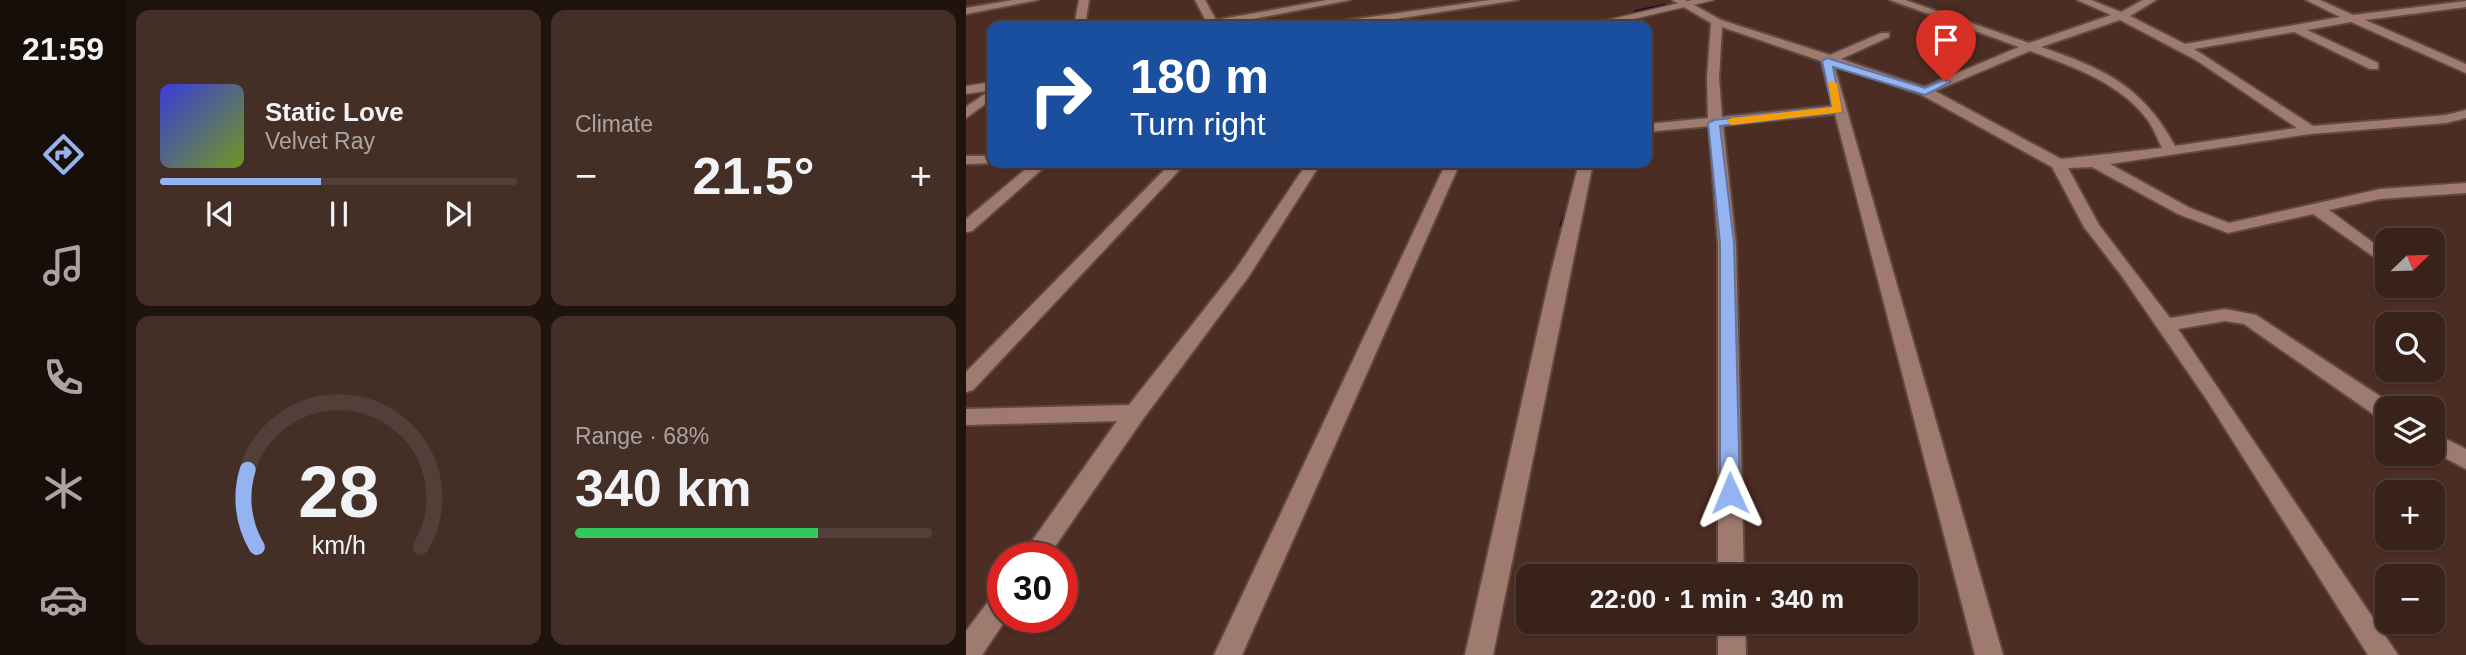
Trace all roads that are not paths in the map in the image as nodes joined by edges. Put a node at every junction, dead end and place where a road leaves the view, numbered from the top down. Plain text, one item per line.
1 (985, 0) edge
2 (1033, 0) edge
3 (1084, 0) edge
4 (1200, 0) edge
5 (1345, 0) edge
6 (1513, 0) edge
7 (1708, 0) edge
8 (1895, 0) edge
9 (2082, 0) edge
10 (2151, 0) edge
11 (2311, 0) edge
12 (1306, 3) edge
13 (1682, 3) edge
14 (966, 4) edge
15 (2466, 4) edge
16 (966, 11) edge
17 (2123, 15) junction
18 (2354, 18) junction
19 (1081, 21) edge
20 (1211, 21) edge
21 (1226, 21) edge
22 (1363, 21) edge
23 (1612, 21) edge
24 (1717, 22) junction
25 (2295, 28) junction
26 (1885, 35) dead end
27 (2029, 47) junction
28 (2182, 48) junction
29 (1827, 61) junction
30 (2374, 66) dead end
31 (2466, 69) edge
32 (987, 87) edge
33 (966, 90) edge
34 (1925, 92) junction
35 (987, 97) edge
36 (1838, 110) junction
37 (966, 114) edge
38 (2466, 114) edge
39 (2446, 119) junction
40 (1714, 123) junction
41 (1652, 128) edge
42 (2310, 130) junction
43 (2466, 130) edge
44 (2171, 150) junction
45 (966, 160) edge
46 (987, 160) edge
47 (2095, 162) junction
48 (2058, 164) junction
49 (1036, 168) edge
50 (1173, 168) edge
51 (1311, 168) edge
52 (1451, 168) edge
53 (1585, 168) edge
54 (2466, 188) edge
55 (2316, 208) junction
56 (966, 227) edge
57 (2375, 252) edge
58 (2165, 325) junction
59 (966, 385) edge
60 (2375, 404) edge
61 (1135, 413) junction
62 (966, 417) edge
63 (2445, 448) edge
64 (2466, 460) edge
65 (1044, 542) edge
66 (1731, 564) edge
67 (987, 624) edge
68 (1731, 634) edge
69 (966, 654) edge
70 (1228, 655) edge
71 (1479, 655) edge
72 (1732, 655) edge
73 (1989, 655) edge
74 (2384, 655) edge

1 - 14 street
2 - 16 street
3 - 19 street
4 - 20 street
5 - 12 street
6 - 22 street
7 - 13 main road
8 - 27 street
9 - 17 street
10 - 17 street
11 - 18 street
12 - 21 street
13 - 23 main road
13 - 24 street
15 - 18 street
17 - 27 street
17 - 28 street
18 - 25 street
18 - 31 street
24 - 29 street
24 - 40 street
25 - 28 street
25 - 30 street
26 - 29 street
27 - 34 street
27 - 44 street
28 - 42 street
29 - 34 street
29 - 36 street
32 - 33 main road
34 - 48 street
35 - 37 street
36 - 40 street
36 - 73 street
38 - 39 street
39 - 42 street
39 - 43 street
40 - 41 street
40 - 66 street
42 - 44 street
44 - 47 street
45 - 46 street
47 - 48 street
47 - 55 street
48 - 58 street
49 - 56 street
50 - 59 street
51 - 61 street
52 - 70 street
53 - 71 street
54 - 55 street
55 - 57 street
58 - 60 street
58 - 74 street
61 - 62 street
61 - 65 street
63 - 64 street
67 - 69 street
68 - 72 street

